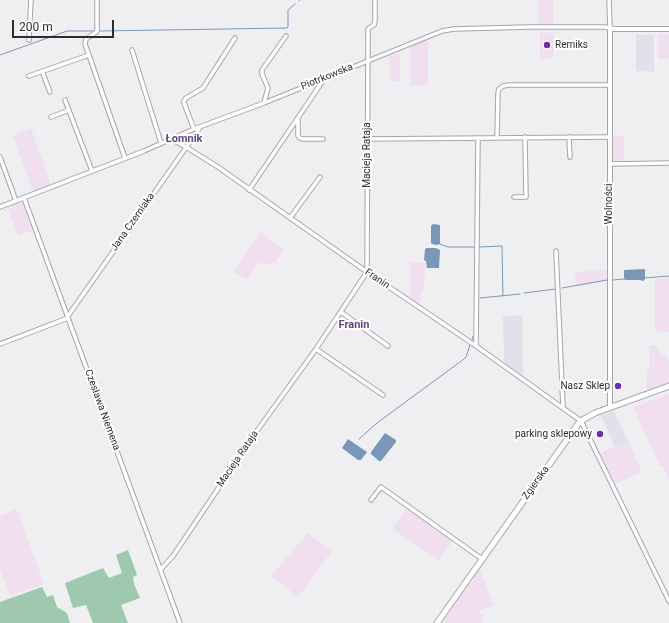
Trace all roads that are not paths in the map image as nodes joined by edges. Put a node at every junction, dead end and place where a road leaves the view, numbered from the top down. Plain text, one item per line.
1 (31, 0) edge
2 (97, 0) edge
3 (375, 0) edge
4 (609, 0) edge
5 (610, 28) junction
6 (669, 29) edge
7 (286, 36) dead end
8 (235, 38) dead end
9 (29, 40) dead end
10 (132, 50) dead end
11 (89, 55) junction
12 (367, 61) junction
13 (42, 71) junction
14 (29, 76) dead end
15 (323, 79) junction
16 (610, 85) junction
17 (50, 92) dead end
18 (65, 100) dead end
19 (264, 103) junction
20 (69, 110) junction
21 (51, 117) dead end
22 (298, 117) junction
23 (199, 128) junction
24 (194, 130) junction
25 (525, 137) junction
26 (569, 137) junction
27 (610, 137) junction
28 (367, 138) junction
29 (478, 138) junction
30 (497, 138) junction
31 (171, 139) junction
32 (323, 139) dead end
33 (161, 143) junction
34 (186, 147) junction
35 (0, 157) edge
36 (570, 157) dead end
37 (125, 158) junction
38 (669, 163) edge
39 (610, 164) junction
40 (92, 171) junction
41 (320, 177) dead end
42 (249, 190) junction
43 (514, 197) dead end
44 (24, 198) junction
45 (16, 201) junction
46 (0, 207) edge
47 (290, 218) junction
48 (556, 251) dead end
49 (367, 272) junction
50 (341, 312) junction
51 (68, 317) junction
52 (0, 344) edge
53 (388, 346) dead end
54 (476, 346) junction
55 (316, 349) junction
56 (669, 386) edge
57 (383, 395) dead end
58 (563, 407) junction
59 (610, 407) junction
60 (581, 421) junction
61 (371, 500) dead end
62 (482, 559) junction
63 (161, 569) junction
64 (669, 601) edge
65 (180, 623) edge
66 (437, 623) edge

1 - 9 street
2 - 11 street
3 - 12 street, Macieja Rataja
4 - 5 street, Wolności
5 - 6 street, Piotrkowska
5 - 12 street, Piotrkowska
5 - 16 street, Wolności
7 - 19 street
8 - 24 street
10 - 33 street
11 - 13 street
11 - 37 street
12 - 15 street, Piotrkowska
12 - 28 street, Macieja Rataja
13 - 14 street
13 - 17 street
15 - 19 street, Piotrkowska
15 - 22 street
16 - 27 street, Wolności
16 - 30 street
18 - 20 street
19 - 23 street, Piotrkowska
20 - 21 street
20 - 40 street
22 - 32 street
22 - 42 street
23 - 24 street, Piotrkowska
23 - 34 street, Jana Czerniaka
24 - 31 street, Piotrkowska
25 - 26 street
25 - 30 street
25 - 43 street
26 - 27 street
26 - 36 street
27 - 39 street, Wolności
28 - 29 street
28 - 49 street, Macieja Rataja
29 - 30 street
29 - 54 street
31 - 33 street, Piotrkowska
31 - 34 street, Franin
33 - 37 street, Piotrkowska
34 - 42 street, Franin
34 - 51 street, Jana Czerniaka
35 - 45 street
37 - 40 street, Piotrkowska
38 - 39 street
39 - 59 street, Wolności
40 - 44 street, Piotrkowska
41 - 47 street
42 - 47 street, Franin
44 - 45 street, Piotrkowska
44 - 51 street, Czesława Niemena
45 - 46 street, Piotrkowska
47 - 49 street, Franin
48 - 58 street
49 - 50 street, Macieja Rataja
49 - 54 street, Franin
50 - 53 street
50 - 55 street, Macieja Rataja
51 - 52 street
51 - 63 street, Czesława Niemena
54 - 58 street, Franin
55 - 57 street
55 - 63 street, Macieja Rataja
56 - 59 main road, Zgierska
58 - 60 street, Franin
59 - 60 main road, Zgierska
60 - 62 main road, Zgierska
60 - 64 street
61 - 62 street
62 - 66 main road, Zgierska
63 - 65 street, Czesława Niemena

